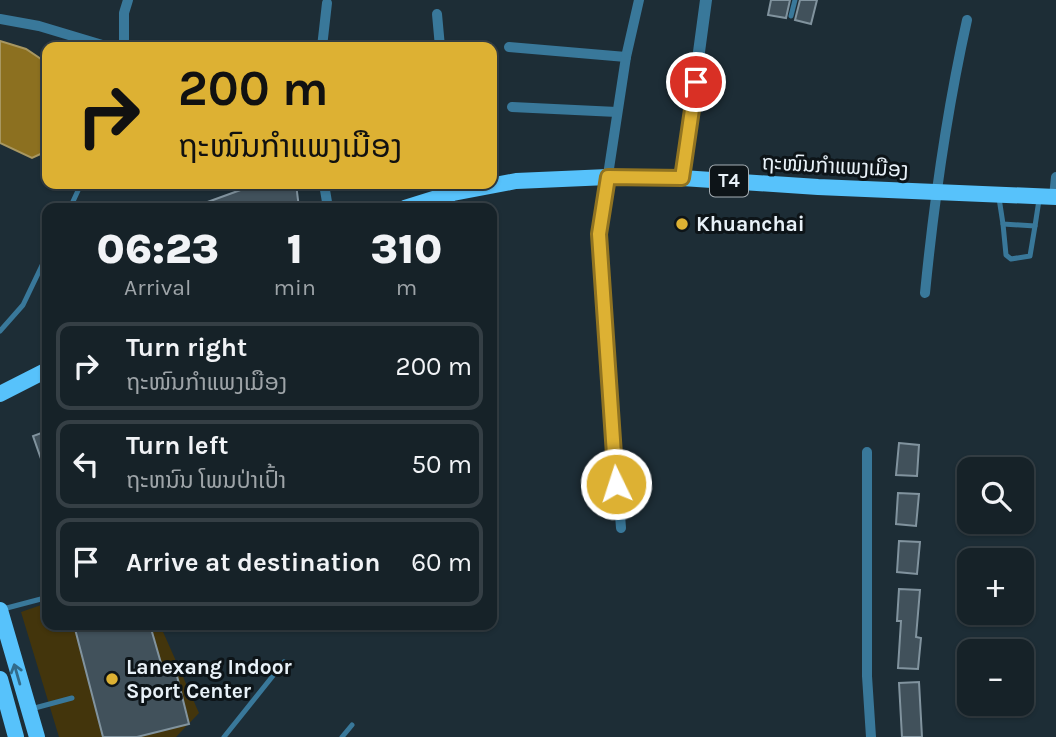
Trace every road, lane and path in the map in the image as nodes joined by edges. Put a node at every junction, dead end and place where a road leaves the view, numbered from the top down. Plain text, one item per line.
1 (128, 0) edge
2 (639, 0) edge
3 (706, 0) edge
4 (795, 0) edge
5 (327, 3) dead end
6 (437, 14) dead end
7 (792, 16) dead end
8 (0, 19) edge
9 (967, 20) dead end
10 (92, 42) edge
11 (124, 42) edge
12 (323, 42) edge
13 (440, 42) edge
14 (509, 47) dead end
15 (626, 57) junction
16 (512, 107) dead end
17 (617, 113) junction
18 (608, 177) junction
19 (1056, 177) edge
20 (682, 178) junction
21 (497, 183) edge
22 (450, 189) edge
23 (935, 192) junction
24 (998, 195) junction
25 (1050, 197) edge
26 (417, 203) edge
27 (1003, 224) junction
28 (1035, 226) junction
29 (42, 265) edge
30 (925, 293) dead end
31 (0, 331) edge
32 (42, 373) edge
33 (0, 394) edge
34 (867, 452) dead end
35 (621, 528) dead end
36 (41, 598) dead end
37 (0, 610) edge
38 (284, 662) dead end
39 (0, 679) edge
40 (72, 698) dead end
41 (28, 710) junction
42 (352, 725) dead end
43 (16, 737) edge
44 (37, 737) edge
45 (224, 737) edge
46 (342, 737) edge
47 (871, 737) edge

1 - 11 street
2 - 15 street
3 - 20 street
4 - 7 lane
5 - 12 street
6 - 13 street
8 - 10 street
9 - 23 street
14 - 15 street
15 - 17 street
16 - 17 street
17 - 18 street
18 - 20 main road, ຖະໜົນກຳແພງເມືອງ / T4
18 - 21 main road, ຖະໜົນກຳແພງເມືອງ / T4
18 - 35 street
19 - 25 street
20 - 23 main road, ຖະໜົນກຳແພງເມືອງ / T4
22 - 26 main road, ຖະໜົນກຳແພງເມືອງ / T4
23 - 24 main road, ຖະໜົນກຳແພງເມືອງ / T4
23 - 30 street
24 - 25 main road, ຖະໜົນກຳແພງເມືອງ / T4
24 - 27 lane
25 - 28 lane
27 - 28 lane
27 - 28 lane
29 - 31 lane
32 - 33 main road
34 - 47 street
36 - 37 lane
41 -> 37 main road
38 - 45 lane
39 - 43 main road
40 - 41 lane
41 - 44 main road
42 - 46 lane

